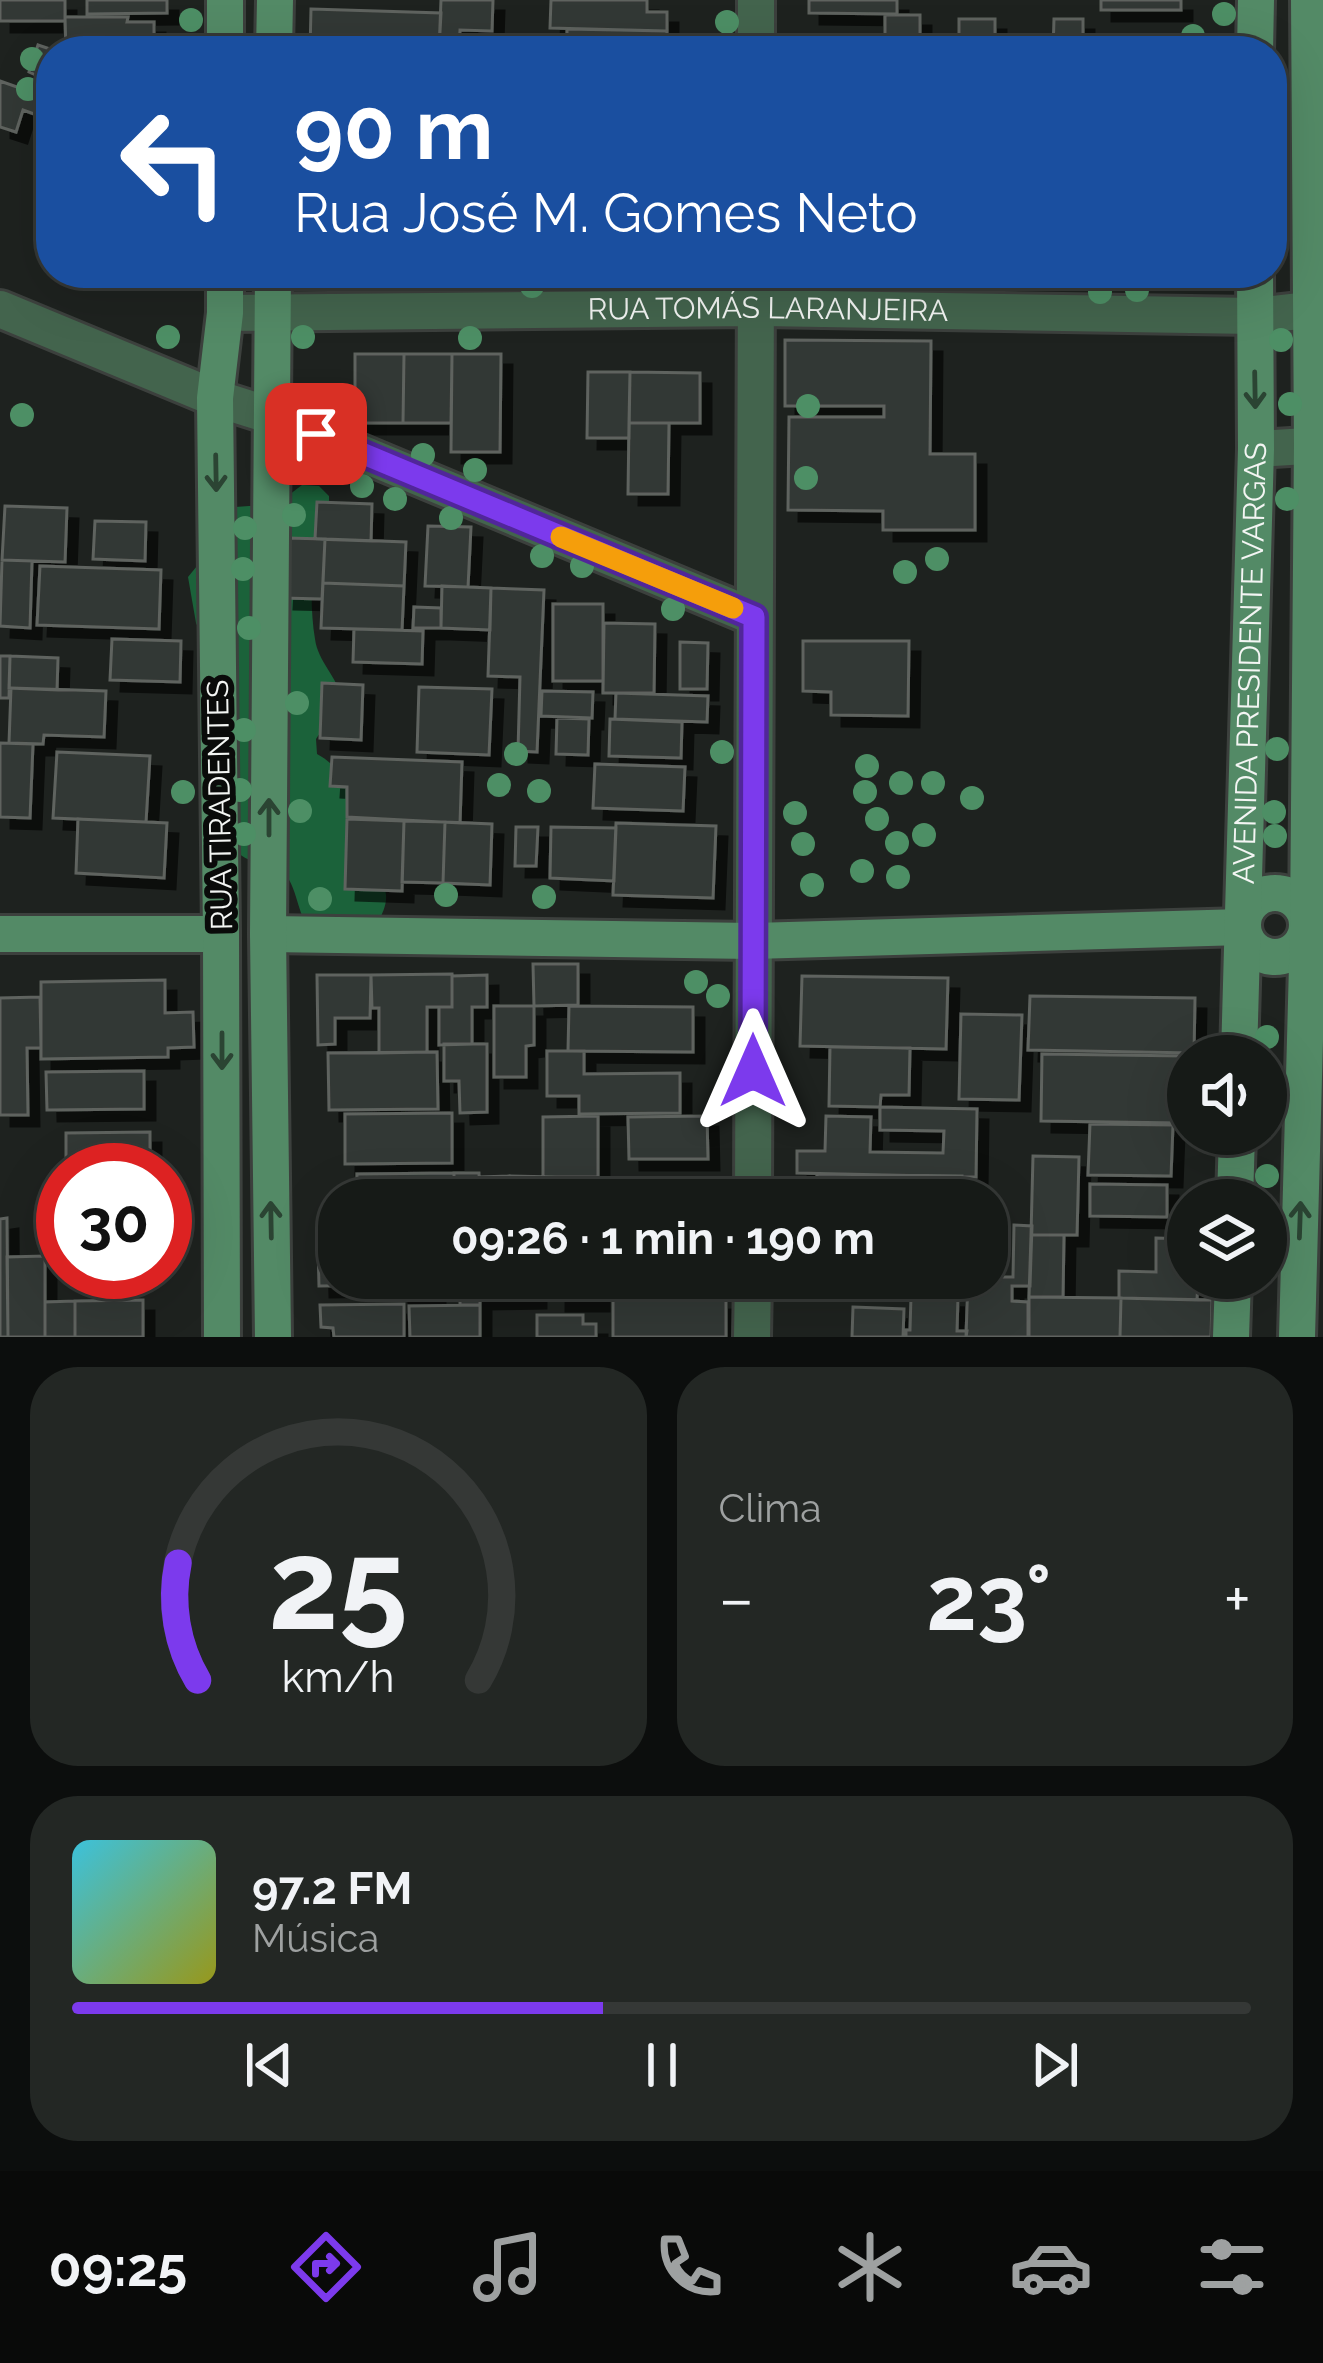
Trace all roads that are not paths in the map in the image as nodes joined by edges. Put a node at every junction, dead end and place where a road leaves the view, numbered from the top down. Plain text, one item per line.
1 (225, 0) edge
2 (275, 0) edge
3 (756, 0) edge
4 (1256, 0) edge
5 (1309, 0) edge
6 (225, 36) edge
7 (274, 36) edge
8 (756, 36) edge
9 (1256, 36) edge
10 (225, 288) edge
11 (273, 288) edge
12 (1255, 288) edge
13 (755, 291) edge
14 (0, 309) edge
15 (1309, 310) junction
16 (273, 312) junction
17 (225, 313) junction
18 (1254, 316) junction
19 (215, 398) junction
20 (272, 416) junction
21 (1317, 445) edge
22 (1256, 449) junction
23 (754, 617) junction
24 (1243, 927) junction
25 (1315, 928) edge
26 (0, 934) edge
27 (221, 934) junction
28 (268, 934) junction
29 (753, 941) junction
30 (1240, 1035) edge
31 (753, 1179) edge
32 (752, 1299) edge
33 (1232, 1299) edge
34 (222, 1337) edge
35 (273, 1337) edge
36 (752, 1337) edge
37 (1231, 1337) edge
38 (1297, 1337) edge

1 - 6 main road
2 - 7 main road
3 - 8 street
4 - 9 main road
5 - 15 main road, AVENIDA PRESIDENTE VARGAS
10 - 17 main road, RUA TIRADENTES
11 - 16 main road, RUA TIRADENTES
12 - 18 main road, AVENIDA PRESIDENTE VARGAS
13 - 16 street, RUA TOMÁS LARANJEIRA
13 - 18 street, RUA TOMÁS LARANJEIRA
13 - 23 street
14 - 19 street
15 - 18 street, RUA TOMÁS LARANJEIRA
15 - 21 main road, AVENIDA PRESIDENTE VARGAS
16 - 17 street, RUA TOMÁS LARANJEIRA
16 - 20 main road, RUA TIRADENTES
17 - 19 main road, RUA TIRADENTES
18 -> 22 main road, AVENIDA PRESIDENTE VARGAS
19 - 20 street
19 -> 27 main road, RUA TIRADENTES
20 - 23 street
28 -> 20 main road, RUA TIRADENTES
21 - 22 street
21 - 25 main road, AVENIDA PRESIDENTE VARGAS
22 - 24 main road, AVENIDA PRESIDENTE VARGAS
23 - 29 street
24 - 25 main road
24 - 29 main road
24 - 30 main road, AVENIDA PRESIDENTE VARGAS
38 -> 25 main road, AVENIDA PRESIDENTE VARGAS
26 - 27 main road
27 - 28 main road
27 -> 34 main road, RUA TIRADENTES
28 - 29 main road
35 -> 28 main road, RUA TIRADENTES
29 - 31 street
32 - 36 street
33 - 37 main road

